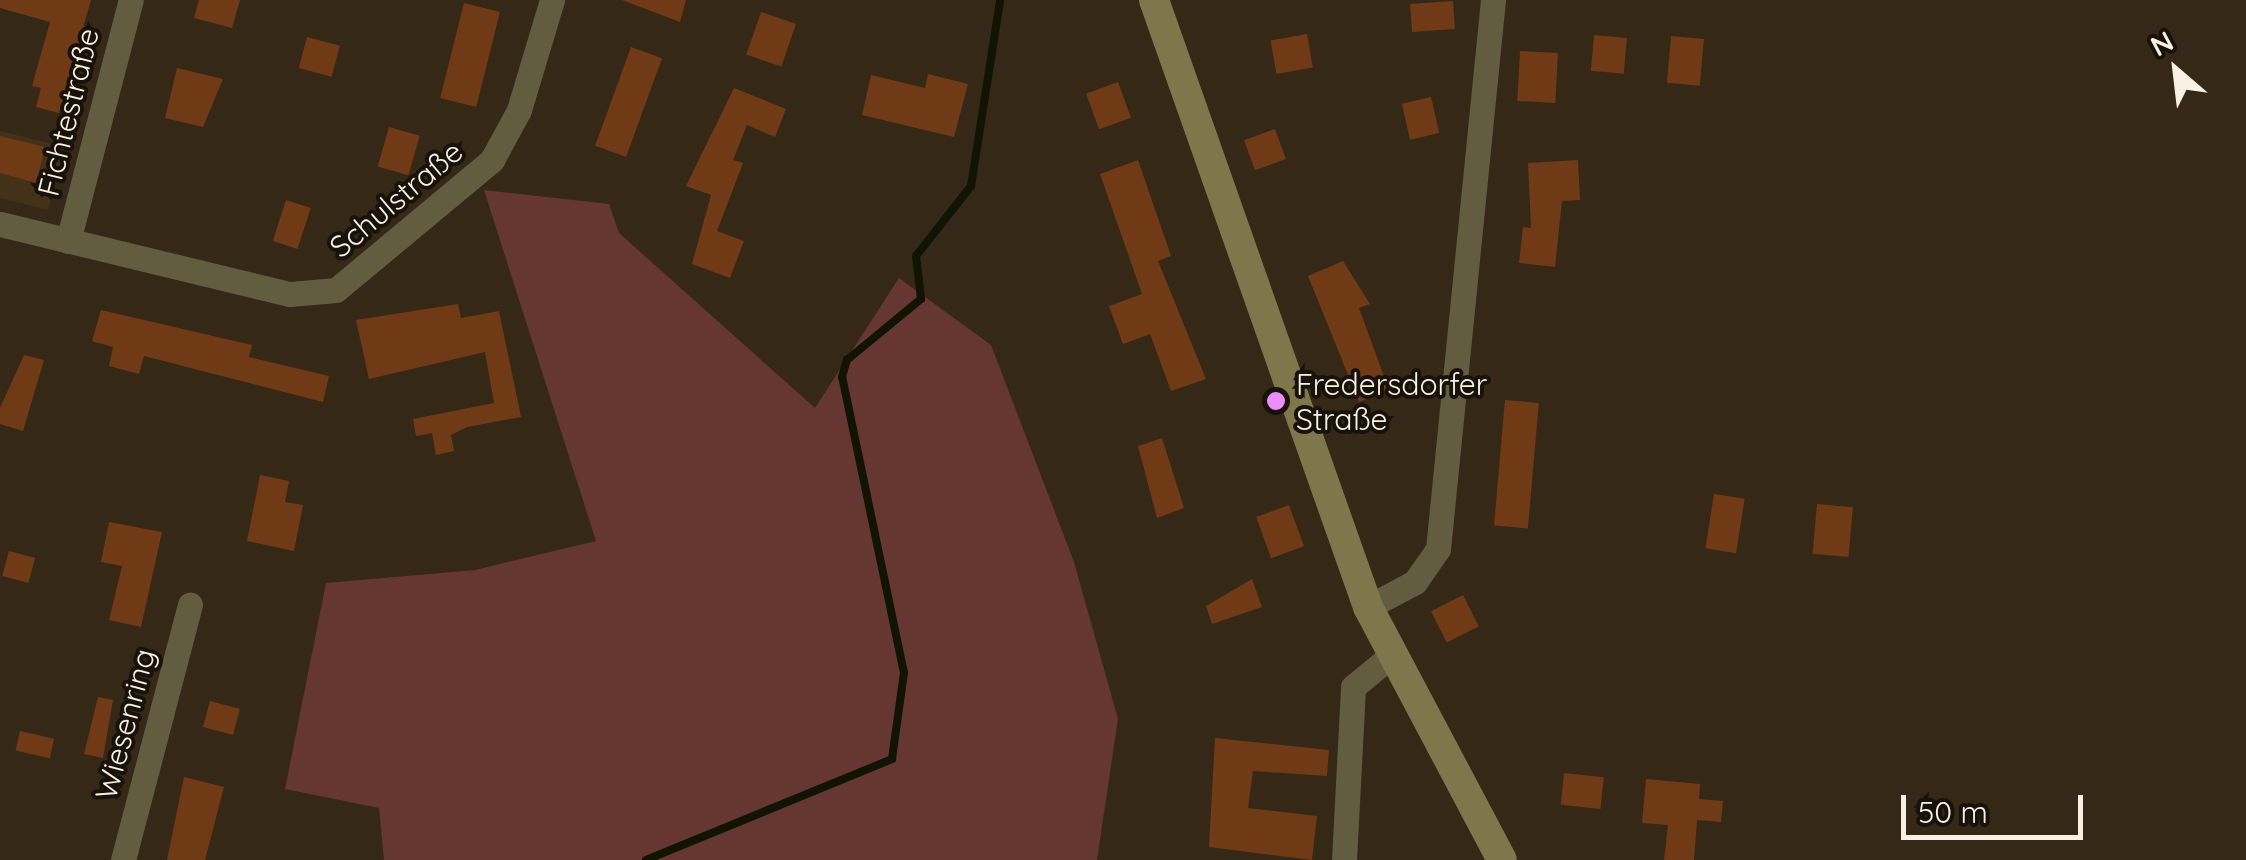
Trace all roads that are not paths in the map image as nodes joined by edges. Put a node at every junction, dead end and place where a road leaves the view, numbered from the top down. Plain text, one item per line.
1 (130, 0) edge
2 (552, 0) edge
3 (1154, 0) edge
4 (1493, 0) edge
5 (0, 224) edge
6 (68, 241) junction
7 (190, 606) dead end
8 (1368, 607) junction
9 (1394, 654) junction
10 (123, 860) edge
11 (1344, 860) edge
12 (1502, 860) edge

1 - 6 street, Fichtestraße
2 - 6 street, Schulstraße
3 - 8 street
4 - 8 street
5 - 6 street, Schulstraße
7 - 10 street, Wiesenring
8 - 9 street
9 - 11 street
9 - 12 street

